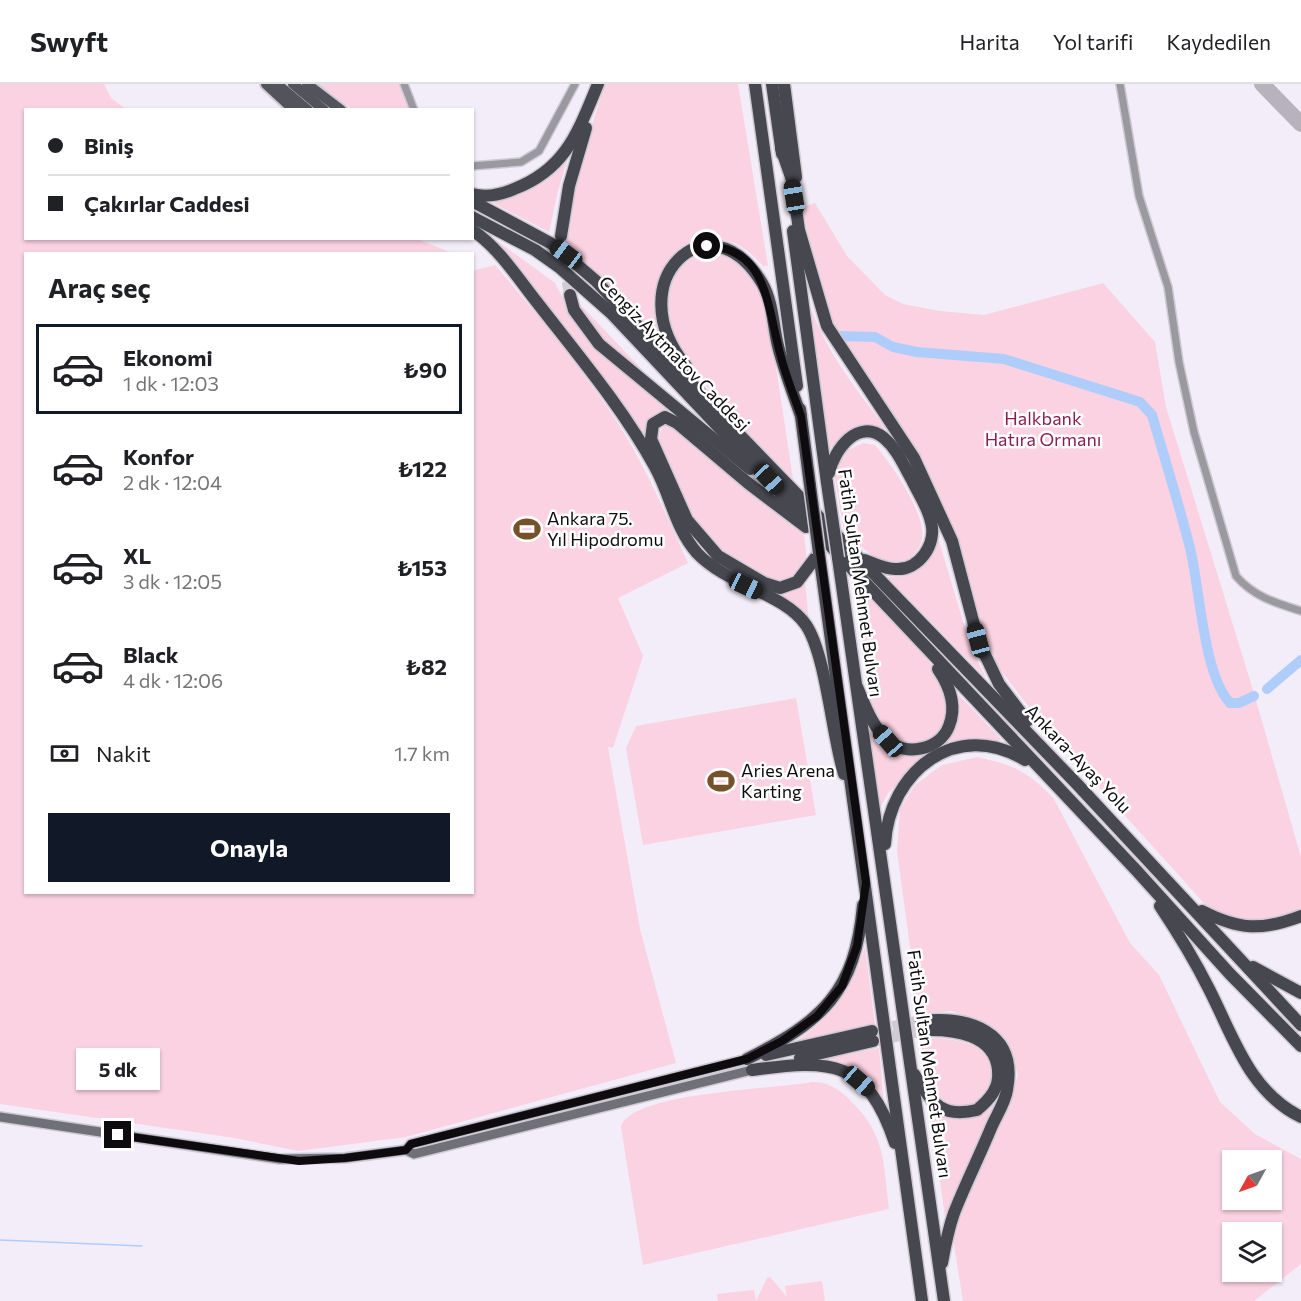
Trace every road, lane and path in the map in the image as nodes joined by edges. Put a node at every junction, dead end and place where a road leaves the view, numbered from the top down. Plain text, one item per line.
1 (266, 84) edge
2 (293, 84) edge
3 (307, 84) edge
4 (404, 84) edge
5 (575, 84) edge
6 (599, 84) edge
7 (755, 84) edge
8 (772, 84) edge
9 (784, 84) edge
10 (1120, 84) edge
11 (274, 87) edge
12 (292, 108) edge
13 (305, 108) edge
14 (322, 108) edge
15 (338, 108) edge
16 (413, 108) edge
17 (782, 148) junction
18 (474, 166) edge
19 (474, 194) edge
20 (474, 202) edge
21 (474, 218) edge
22 (474, 232) edge
23 (561, 236) tunnel mouth
24 (806, 255) junction
25 (570, 295) tunnel mouth
26 (801, 416) junction
27 (732, 427) junction
28 (827, 483) junction
29 (785, 496) junction
30 (825, 522) joint
31 (828, 543) junction
32 (819, 553) junction
33 (861, 558) junction
34 (1301, 611) edge
35 (857, 687) junction
36 (1050, 781) junction
37 (1076, 783) junction
38 (856, 816) junction
39 (1136, 870) junction
40 (884, 872) junction
41 (866, 883) junction
42 (1194, 907) junction
43 (1301, 916) edge
44 (1242, 960) junction
45 (1301, 993) edge
46 (1300, 1024) edge
47 (873, 1036) tunnel mouth
48 (1301, 1046) edge
49 (750, 1064) junction
50 (911, 1069) junction
51 (694, 1072) junction
52 (697, 1083) junction
53 (0, 1117) edge
54 (1301, 1117) edge
55 (406, 1150) junction
56 (904, 1171) junction
57 (940, 1273) junction
58 (922, 1301) edge
59 (944, 1301) edge

1 - 11 main road
2 - 14 main road
3 - 15 main road
4 - 16 street
5 - 18 street
6 - 19 highway
6 - 23 highway
7 - 26 highway, Fatih Sultan Mehmet Bulvarı
8 - 17 highway, Fatih Sultan Mehmet Bulvarı
9 - 24 highway
10 - 34 street
11 - 12 main road
11 - 13 main road
17 - 24 highway
17 - 28 highway, Fatih Sultan Mehmet Bulvarı
20 - 27 highway, Cengiz Aytmatov Caddesi
21 - 29 highway, Cengiz Aytmatov Caddesi
22 - 38 highway
24 - 37 highway
25 - 29 highway
26 - 27 highway
26 - 32 highway, Fatih Sultan Mehmet Bulvarı, bridge
27 - 30 highway, Cengiz Aytmatov Caddesi
28 - 33 highway
28 - 35 highway, Fatih Sultan Mehmet Bulvarı, bridge
29 - 31 highway, Cengiz Aytmatov Caddesi
30 - 33 highway, Ankara-Ayaş Yolu
31 - 32 highway
31 - 35 highway
31 - 36 highway, Ankara-Ayaş Yolu
32 - 38 highway, Fatih Sultan Mehmet Bulvarı
33 - 37 highway, Ankara-Ayaş Yolu
35 - 40 highway, Fatih Sultan Mehmet Bulvarı
36 - 39 highway, Ankara-Ayaş Yolu
36 - 40 highway
37 - 42 highway, Ankara-Ayaş Yolu
38 - 41 highway, Fatih Sultan Mehmet Bulvarı
39 - 48 highway, Ankara-Ayaş Yolu
39 - 54 highway
40 - 50 highway, Fatih Sultan Mehmet Bulvarı
41 - 49 highway
41 - 56 highway, Fatih Sultan Mehmet Bulvarı
42 - 43 highway
42 - 44 highway, Ankara-Ayaş Yolu
44 - 45 highway
44 - 46 highway, Ankara-Ayaş Yolu
47 - 49 highway
49 - 51 main road
49 - 52 main road
49 - 56 highway
50 - 57 highway, Fatih Sultan Mehmet Bulvarı
50 - 57 highway
51 - 52 main road
51 - 55 main road
52 - 55 main road
53 - 55 main road
56 - 58 highway, Fatih Sultan Mehmet Bulvarı
57 - 59 highway, Fatih Sultan Mehmet Bulvarı

